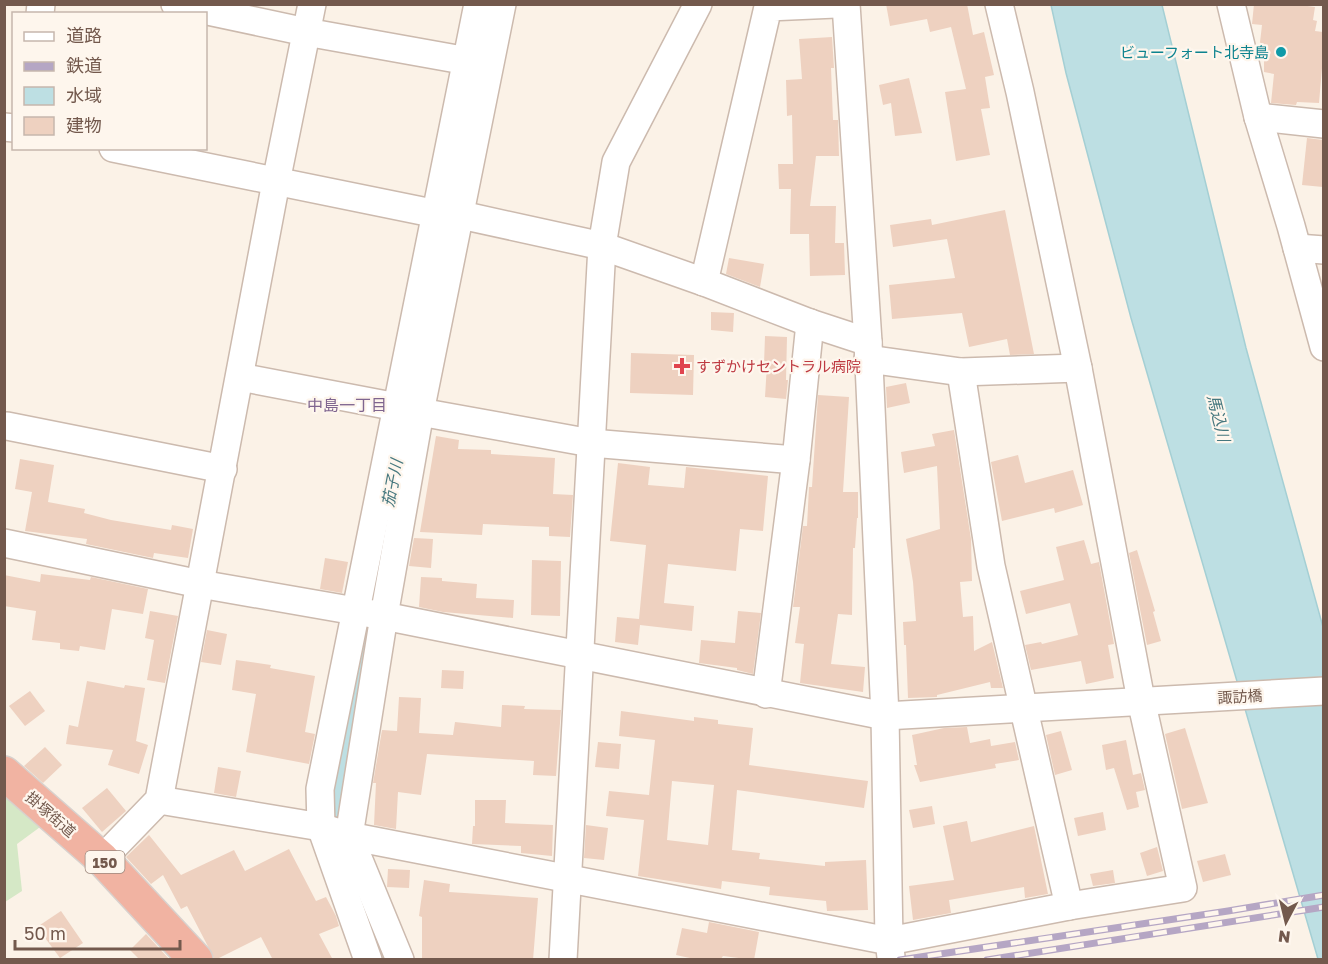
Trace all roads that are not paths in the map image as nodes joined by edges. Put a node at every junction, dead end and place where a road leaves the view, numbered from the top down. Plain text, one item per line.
1 (175, 4) edge
2 (312, 4) edge
3 (478, 4) edge
4 (502, 4) edge
5 (698, 4) edge
6 (836, 4) edge
7 (846, 4) edge
8 (999, 4) edge
9 (1231, 4) edge
10 (306, 32) junction
11 (468, 61) junction
12 (1258, 117) junction
13 (1323, 124) edge
14 (123, 150) edge
15 (276, 182) junction
16 (449, 214) junction
17 (602, 246) junction
18 (1310, 249) edge
19 (704, 282) junction
20 (810, 323) junction
21 (1323, 347) edge
22 (868, 350) junction
23 (1078, 368) junction
24 (961, 372) junction
25 (240, 377) junction
26 (409, 409) junction
27 (5, 430) edge
28 (591, 442) junction
29 (796, 460) junction
30 (223, 469) junction
31 (4, 543) edge
32 (200, 584) junction
33 (355, 611) junction
34 (384, 616) junction
35 (579, 654) junction
36 (1323, 691) edge
37 (766, 694) junction
38 (1148, 700) junction
39 (1024, 708) junction
40 (885, 716) junction
41 (4, 773) edge
42 (159, 800) junction
43 (321, 827) junction
44 (349, 836) junction
45 (102, 859) junction
46 (566, 877) junction
47 (1069, 906) junction
48 (890, 950) edge
49 (196, 960) edge
50 (368, 960) edge
51 (399, 960) edge
52 (563, 960) edge

1 - 10 street
2 - 10 street
3 - 11 street
4 - 16 street
5 - 17 street
6 - 19 street
7 - 22 street
8 - 23 street
9 - 12 street
10 - 11 street
10 - 15 street
11 - 16 street
12 - 13 street
12 - 18 street
14 - 15 street
15 - 16 street
15 - 25 street
16 - 17 street
16 - 26 street
17 - 19 street
17 - 28 street
18 - 21 street
19 - 20 street
20 - 22 street
20 - 29 street
22 - 24 street
22 - 40 street
23 - 24 street
23 - 38 street
24 - 39 street
25 - 26 street
25 - 30 street
26 - 28 street
26 - 33 street
26 - 34 street
27 - 30 street
28 - 29 street
28 - 35 street
29 - 37 street
30 - 32 street
31 - 32 street, 諏訪橋
32 - 33 street, 諏訪橋
32 - 42 street
33 - 34 street, 諏訪橋
33 - 43 street
34 - 35 street, 諏訪橋
34 - 44 street
35 - 37 street, 諏訪橋
35 - 46 street
36 - 38 street, 諏訪橋
37 - 40 street, 諏訪橋
38 - 39 street, 諏訪橋
38 - 47 street
39 - 40 street, 諏訪橋
39 - 47 street
40 - 48 street
41 - 45 highway, 掛塚街道 / 150
42 - 43 street
42 - 45 street
43 - 44 street
43 - 50 street
44 - 46 street
44 - 51 street
45 - 49 highway, 掛塚街道 / 150
46 - 48 street
46 - 52 street
47 - 48 street

